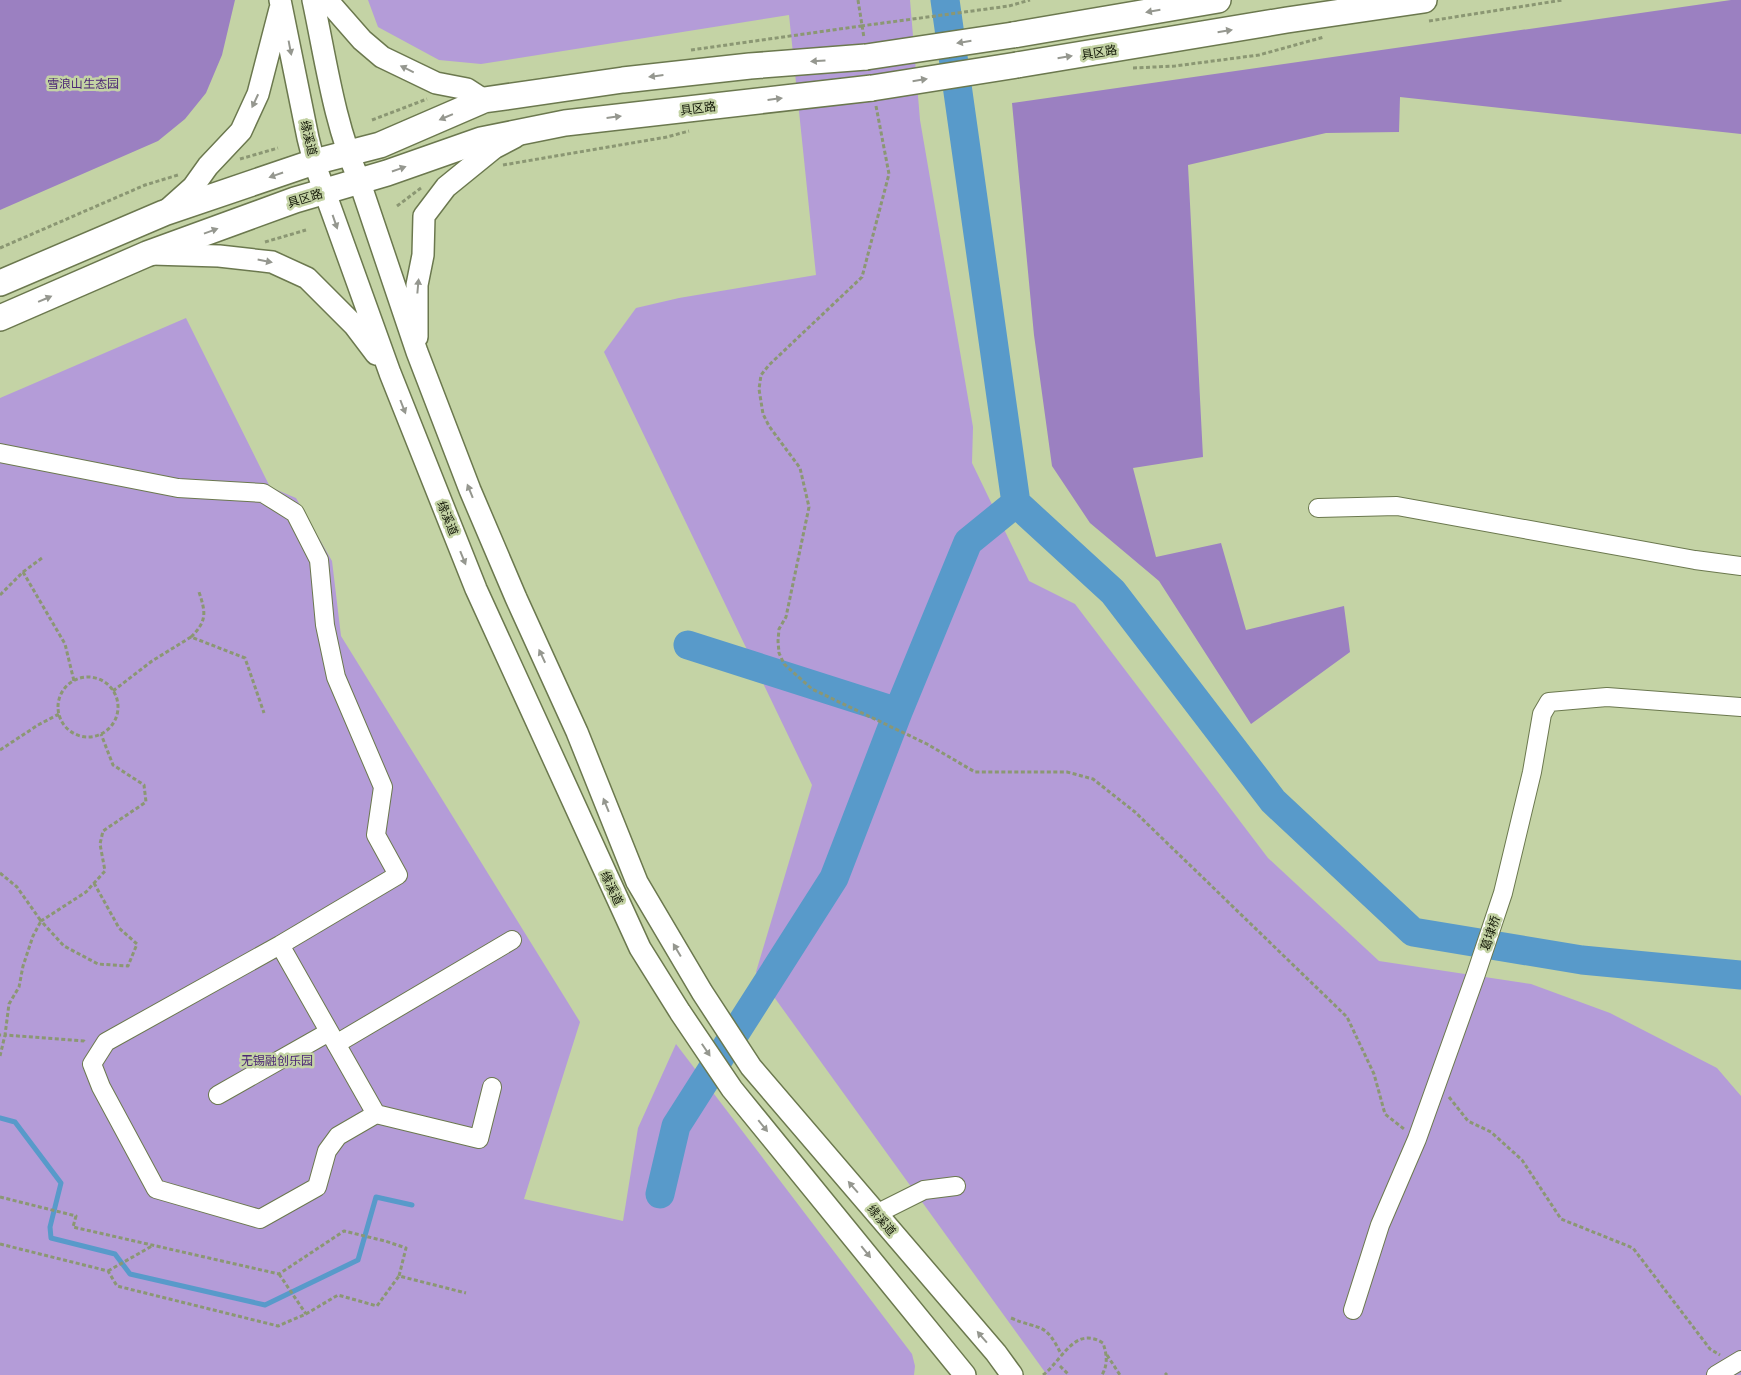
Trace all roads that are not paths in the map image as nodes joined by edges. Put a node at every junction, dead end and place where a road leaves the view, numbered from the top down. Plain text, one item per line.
1 (313, 0) edge
2 (327, 0) edge
3 (1218, 0) edge
4 (281, 2) edge
5 (1422, 11) edge
6 (484, 100) junction
7 (528, 130) junction
8 (347, 153) junction
9 (314, 162) junction
10 (359, 180) junction
11 (324, 192) junction
12 (164, 213) junction
13 (147, 254) junction
14 (0, 283) edge
15 (0, 318) edge
16 (417, 352) junction
17 (390, 373) junction
18 (0, 453) edge
19 (1318, 508) dead end
20 (1741, 566) edge
21 (1741, 707) edge
22 (512, 940) dead end
23 (280, 945) junction
24 (333, 1038) junction
25 (492, 1087) dead end
26 (218, 1095) dead end
27 (376, 1114) junction
28 (956, 1186) dead end
29 (876, 1214) junction
30 (1353, 1310) dead end
31 (1738, 1362) edge
32 (958, 1373) edge
33 (1012, 1375) edge
34 (1716, 1375) edge

1 - 8 main road, 缘溪道
6 -> 2 main road
3 -> 6 highway, bridge
4 -> 9 main road, 缘溪道
4 -> 12 main road
7 -> 5 highway, 具区路, bridge
6 -> 8 highway
10 -> 7 highway, 具区路
16 -> 7 main road
8 - 9 highway
8 - 10 main road, 缘溪道
9 - 11 main road, 缘溪道
9 -> 12 highway
10 - 11 highway, 具区路
10 - 16 main road, 缘溪道
13 -> 11 highway, 具区路
11 -> 17 main road, 缘溪道
12 - 14 highway
15 -> 13 highway, 具区路
13 -> 17 main road
29 -> 16 main road, 缘溪道
17 -> 32 main road, 缘溪道
18 - 23 street
19 - 20 street
21 - 30 street, 葛埭桥
22 - 24 street
23 - 24 street
23 - 27 street
24 - 26 street
24 - 27 street
25 - 27 street
28 - 29 street
33 -> 29 main road, 缘溪道
31 - 34 street

